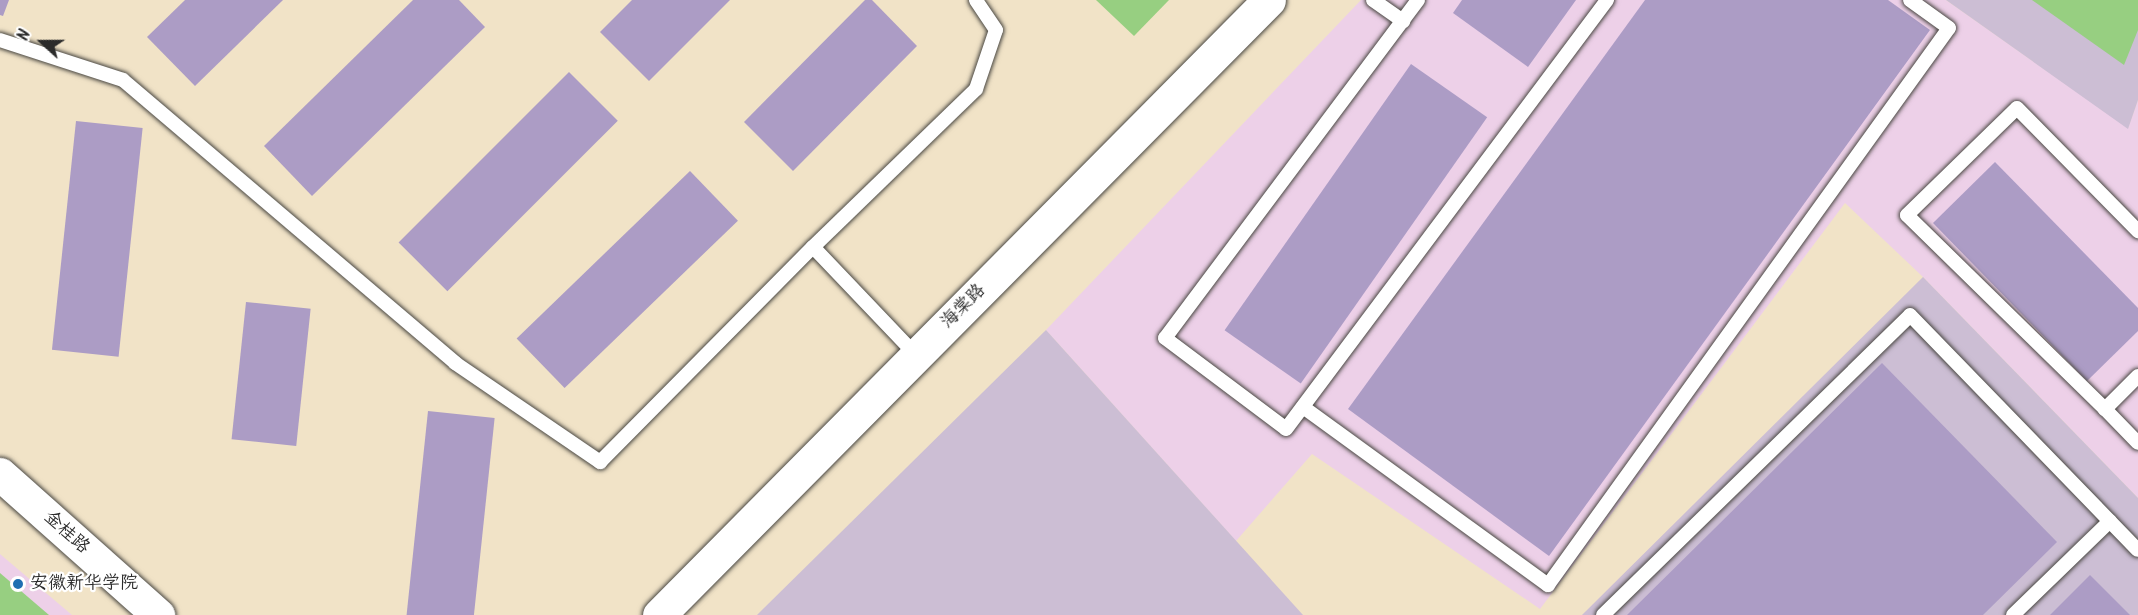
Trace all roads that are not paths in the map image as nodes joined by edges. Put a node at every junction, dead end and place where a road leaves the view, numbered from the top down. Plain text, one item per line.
1 (976, 0) edge
2 (1269, 0) edge
3 (1373, 0) edge
4 (1418, 0) edge
5 (1607, 0) edge
6 (1911, 0) edge
7 (1403, 21) junction
8 (0, 40) edge
9 (2138, 231) edge
10 (813, 247) junction
11 (916, 355) junction
12 (2138, 376) edge
13 (1303, 408) junction
14 (2104, 409) junction
15 (2138, 443) edge
16 (0, 474) edge
17 (2110, 521) junction
18 (2138, 550) edge
19 (158, 615) edge
20 (659, 615) edge
21 (1602, 615) edge
22 (2013, 615) edge

1 - 10 lane
2 - 11 street, 海棠路
3 - 7 lane
4 - 7 lane
5 - 13 lane
6 - 13 lane
7 - 13 lane
8 - 10 lane
9 - 14 lane
10 - 11 lane
11 - 20 street, 海棠路
12 - 14 lane
14 - 15 lane
16 - 19 street, 金桂路
17 - 18 lane
17 - 21 lane
17 - 22 lane

